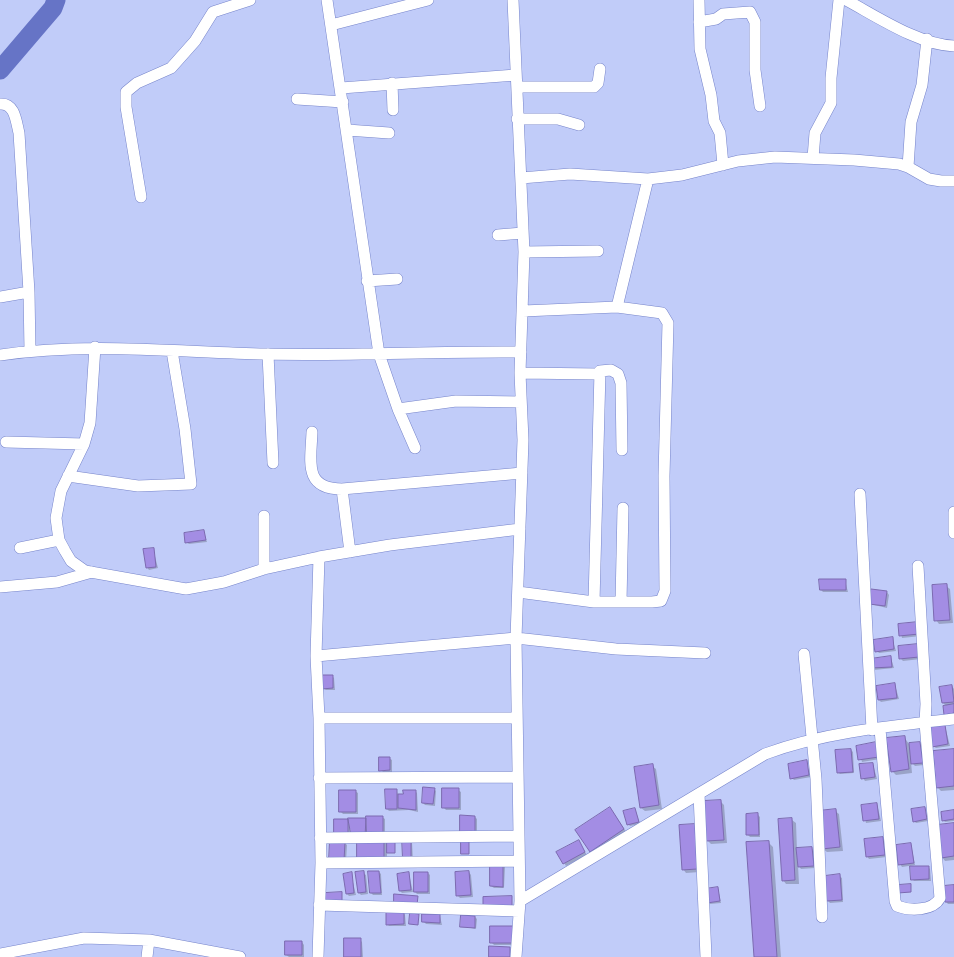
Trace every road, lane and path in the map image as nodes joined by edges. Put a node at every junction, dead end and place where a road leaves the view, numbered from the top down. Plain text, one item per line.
1 (250, 0) edge
2 (327, 0) edge
3 (428, 0) edge
4 (513, 0) edge
5 (699, 0) edge
6 (839, 0) edge
7 (846, 0) edge
8 (699, 22) junction
9 (331, 24) junction
10 (927, 39) junction
11 (954, 46) edge
12 (600, 69) dead end
13 (516, 81) junction
14 (392, 83) junction
15 (341, 88) junction
16 (297, 99) dead end
17 (343, 102) junction
18 (0, 104) edge
19 (760, 106) dead end
20 (393, 110) dead end
21 (517, 119) junction
22 (579, 125) dead end
23 (347, 130) junction
24 (389, 133) dead end
25 (813, 158) junction
26 (723, 165) junction
27 (908, 167) junction
28 (521, 178) junction
29 (648, 179) junction
30 (954, 180) edge
31 (141, 197) dead end
32 (523, 233) junction
33 (498, 235) dead end
34 (598, 251) dead end
35 (524, 252) junction
36 (396, 279) dead end
37 (368, 281) junction
38 (29, 292) junction
39 (0, 297) edge
40 (617, 306) junction
41 (523, 311) junction
42 (95, 347) junction
43 (30, 351) junction
44 (172, 351) junction
45 (520, 352) junction
46 (268, 354) junction
47 (380, 354) junction
48 (0, 355) edge
49 (520, 372) junction
50 (598, 374) junction
51 (521, 402) junction
52 (398, 408) junction
53 (312, 432) dead end
54 (6, 442) dead end
55 (84, 444) junction
56 (415, 448) dead end
57 (622, 450) dead end
58 (273, 463) dead end
59 (522, 473) junction
60 (68, 476) junction
61 (342, 489) junction
62 (860, 494) dead end
63 (623, 508) dead end
64 (954, 512) edge
65 (264, 516) dead end
66 (520, 530) junction
67 (954, 533) edge
68 (59, 540) junction
69 (20, 548) dead end
70 (350, 552) junction
71 (318, 557) junction
72 (918, 566) dead end
73 (264, 569) junction
74 (92, 572) junction
75 (0, 587) edge
76 (518, 592) junction
77 (594, 602) junction
78 (621, 602) junction
79 (516, 638) junction
80 (705, 653) dead end
81 (804, 654) dead end
82 (316, 656) junction
83 (319, 718) junction
84 (516, 718) junction
85 (954, 719) edge
86 (925, 722) junction
87 (876, 730) junction
88 (812, 739) junction
89 (518, 776) junction
90 (319, 778) junction
91 (699, 794) junction
92 (519, 836) junction
93 (320, 838) junction
94 (519, 861) junction
95 (321, 863) junction
96 (319, 905) junction
97 (519, 906) junction
98 (822, 917) dead end
99 (149, 940) junction
100 (0, 954) edge
101 (147, 957) edge
102 (240, 957) edge
103 (318, 957) edge
104 (516, 957) edge
105 (706, 957) edge

1 - 31 street
2 - 9 street
3 - 9 street
4 - 13 street
5 - 8 street
6 - 25 street
7 - 10 street
8 - 19 street
8 - 26 street
9 - 15 street
10 - 11 street
10 - 27 street
12 - 13 street
13 - 14 street
13 - 21 street
14 - 15 street
14 - 20 street
15 - 17 street
16 - 17 street
17 - 23 street
18 - 38 street
21 - 22 street
21 - 28 street
23 - 24 street
23 - 37 street
25 - 26 street
25 - 27 street
26 - 29 street
27 - 30 street
28 - 29 street
28 - 32 street
29 - 40 street
32 - 33 street
32 - 35 street
34 - 35 street
35 - 41 street
36 - 37 street
37 - 47 street
38 - 39 street
38 - 43 street
40 - 41 street
40 - 78 street
41 - 45 street
42 - 43 street
42 - 44 street
42 - 55 street
43 - 48 street
44 - 46 street
44 - 60 street
45 - 47 street
45 - 49 street
46 - 47 street
46 - 58 street
47 - 52 street
49 - 50 street
49 - 51 street
50 - 57 street
50 - 77 street
51 - 52 street
51 - 59 street
52 - 56 street
53 - 61 street
54 - 55 street
55 - 60 street
59 - 61 street
59 - 66 street
60 - 68 street
61 - 70 street
62 - 87 street
63 - 78 street
64 - 67 street
65 - 73 street
66 - 70 street
66 - 76 street
68 - 69 street
68 - 74 street
70 - 71 street
71 - 73 street
71 - 82 street
72 - 86 street
73 - 74 street
74 - 75 street
76 - 77 street
76 - 79 street
77 - 78 street
79 - 80 street
79 - 82 street
79 - 84 street
81 - 88 street
82 - 83 street
83 - 84 street
83 - 90 street
84 - 89 street
85 - 86 street
86 - 87 street
86 - 87 street
87 - 88 street
88 - 91 street
88 - 98 street
89 - 90 street
89 - 92 street
90 - 93 street
91 - 97 street
91 - 105 street
92 - 93 street
92 - 94 street
93 - 95 street
94 - 95 street
94 - 97 street
95 - 96 street
96 - 97 street
96 - 103 street
97 - 104 street
99 - 100 street
99 - 101 street
99 - 102 street

